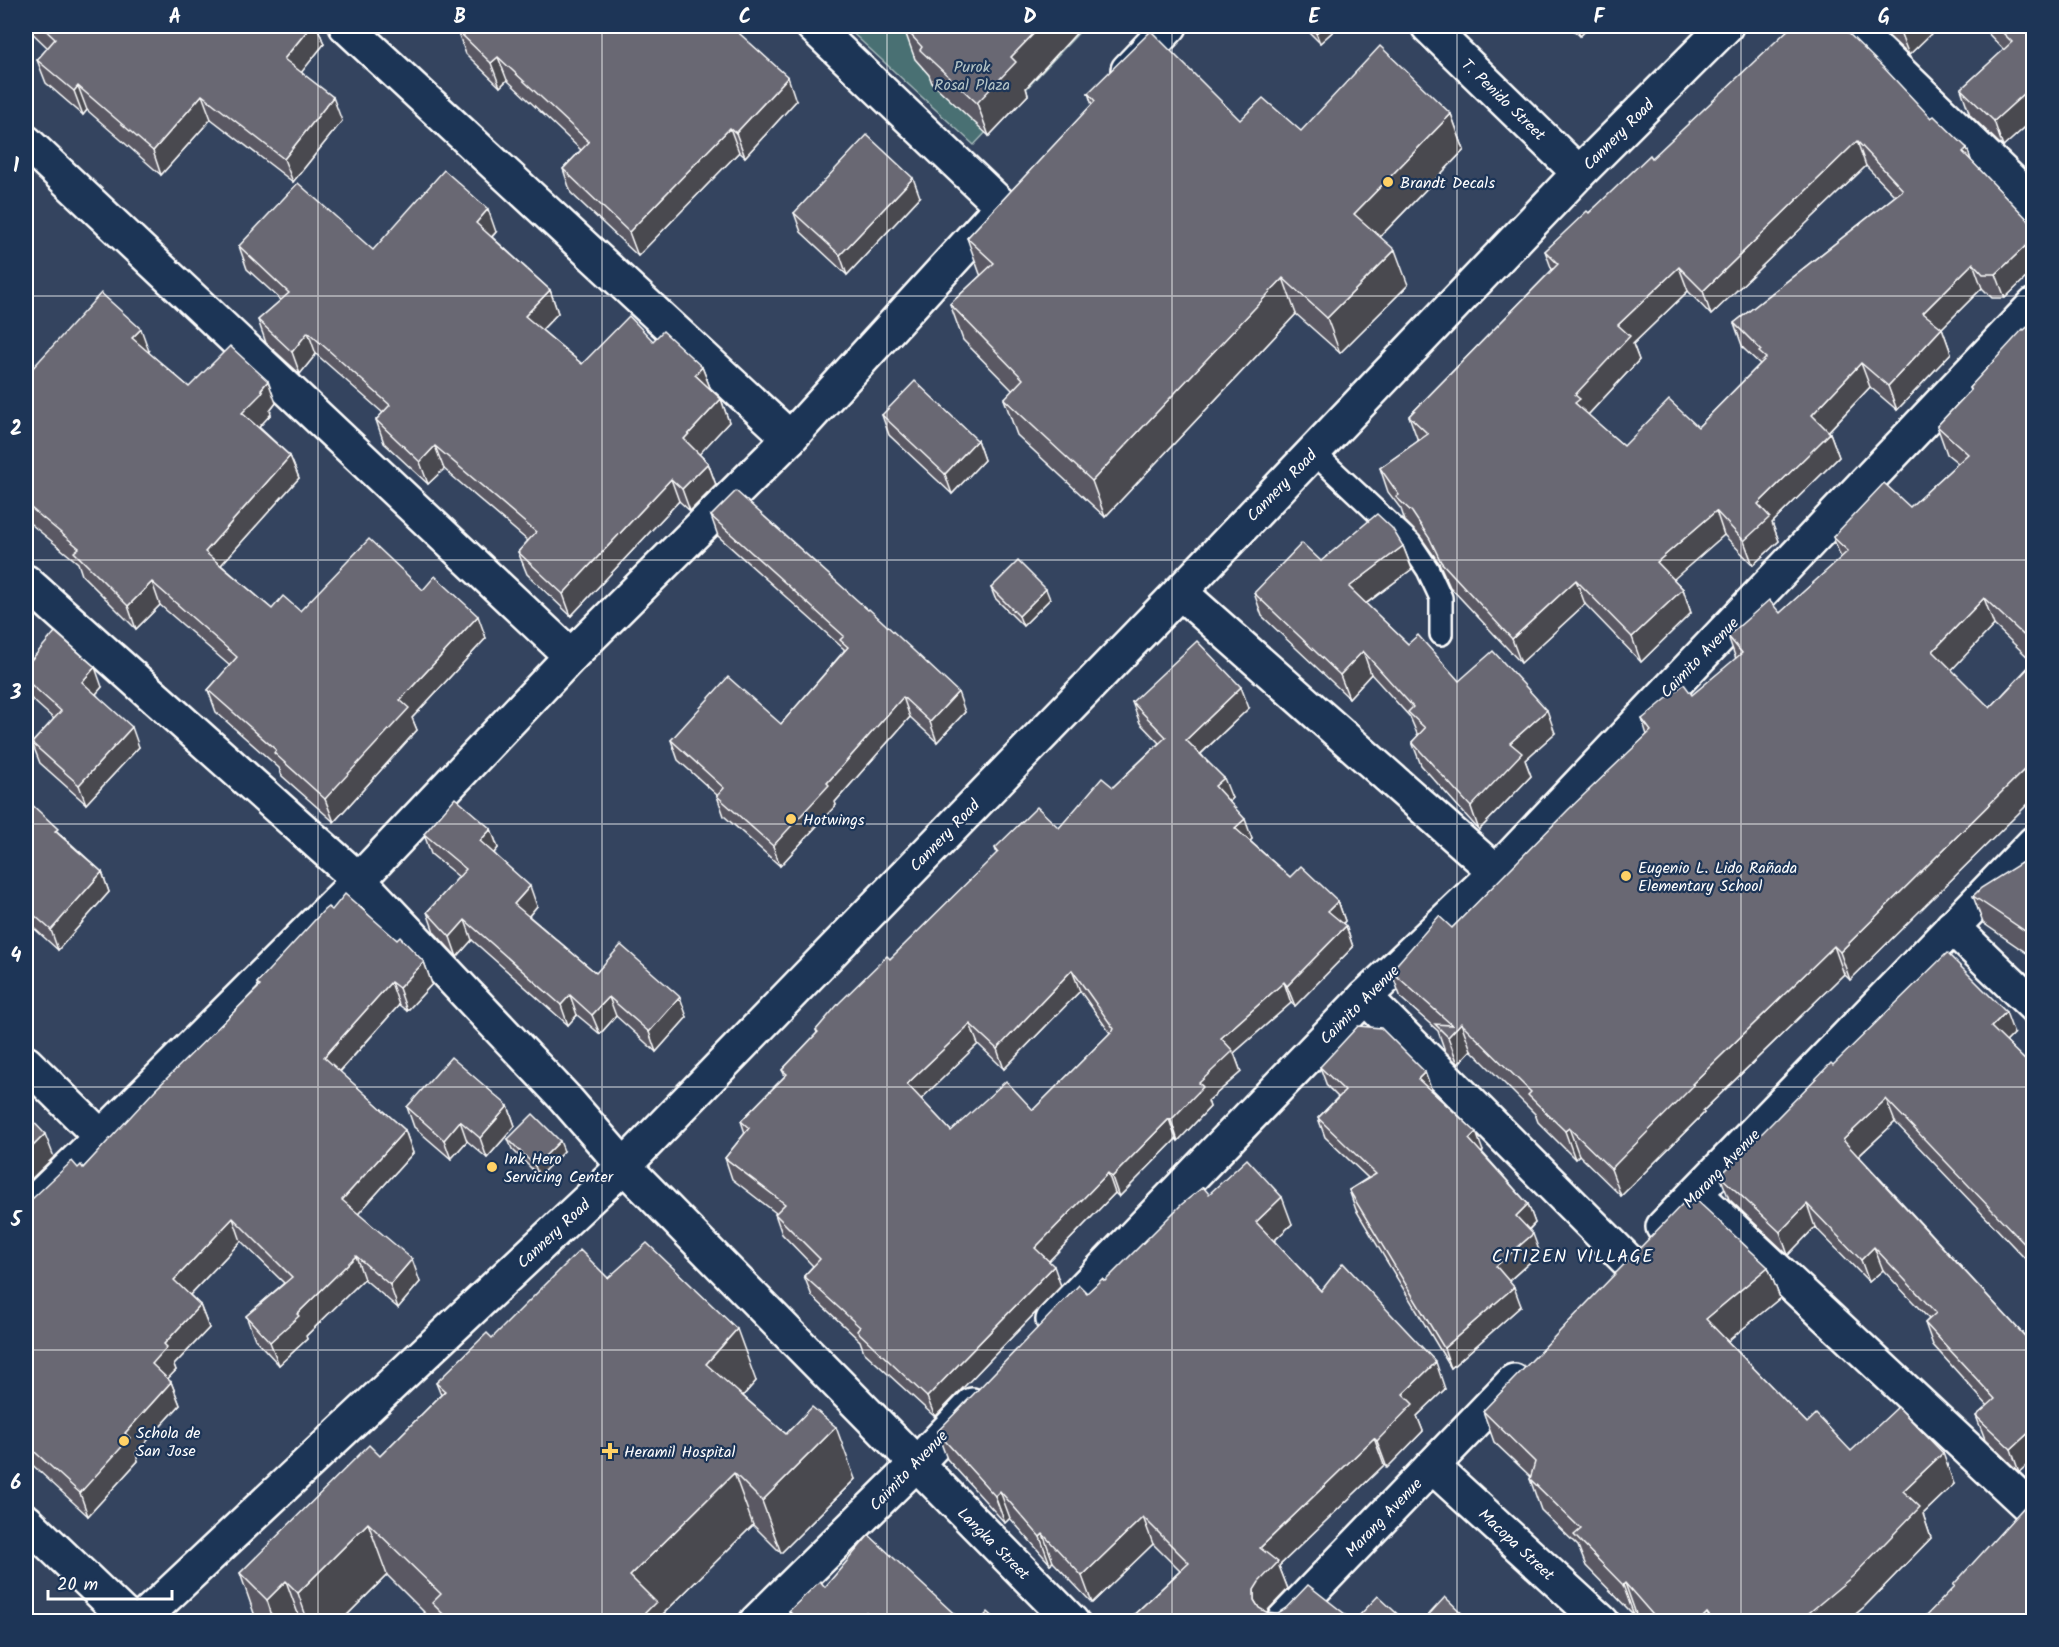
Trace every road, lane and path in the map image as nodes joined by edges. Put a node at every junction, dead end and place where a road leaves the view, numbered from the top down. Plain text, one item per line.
1 (346, 26) edge
2 (813, 26) edge
3 (1170, 26) edge
4 (1428, 26) edge
5 (1852, 26) edge
6 (1711, 30) edge
7 (1106, 94) edge
8 (26, 142) edge
9 (1580, 173) junction
10 (1026, 180) edge
11 (2034, 203) edge
12 (1002, 206) junction
13 (2034, 305) edge
14 (790, 438) junction
15 (1313, 452) junction
16 (26, 582) edge
17 (1180, 592) junction
18 (1441, 634) dead end
19 (571, 656) junction
20 (2034, 843) edge
21 (1496, 872) junction
22 (359, 880) junction
23 (1952, 927) junction
24 (1365, 997) junction
25 (2034, 1006) edge
26 (26, 1064) edge
27 (101, 1137) junction
28 (624, 1166) junction
29 (1696, 1194) junction
30 (26, 1209) edge
31 (1629, 1262) junction
32 (1604, 1287) edge
33 (1035, 1339) edge
34 (1531, 1364) edge
35 (994, 1382) edge
36 (916, 1464) junction
37 (1432, 1466) junction
38 (2025, 1514) edge
39 (26, 1521) edge
40 (131, 1622) edge
41 (140, 1622) edge
42 (756, 1622) edge
43 (1072, 1622) edge
44 (1282, 1622) edge
45 (1602, 1622) edge

1 - 14 street
2 - 12 street
3 - 7 street
4 - 9 street, T. Penido Street
5 - 11 street
6 - 9 street, Cannery Road
8 - 19 street
9 - 15 street, Cannery Road
10 - 12 street
12 - 14 street
13 - 21 street, Caimito Avenue
14 - 19 street
15 - 17 street, Cannery Road
15 - 18 lane
16 - 22 street, Langka Street
17 - 21 street
17 - 28 street, Cannery Road
19 - 22 street
20 - 23 street, Marang Avenue
21 - 24 street, Caimito Avenue
22 - 27 street
22 - 28 street, Langka Street
23 - 25 street
23 - 29 street, Marang Avenue
24 - 31 street
24 - 33 street, Caimito Avenue
26 - 27 street
27 - 30 street
28 - 36 street, Langka Street
28 - 41 street, Cannery Road
29 - 31 street, Marang Avenue
29 - 38 street
31 - 32 street, Marang Avenue
34 - 37 street, Marang Avenue
35 - 36 street, Caimito Avenue
36 - 42 street, Caimito Avenue
36 - 43 street, Langka Street
37 - 44 street, Marang Avenue
37 - 45 street, Macopa Street
39 - 40 street

